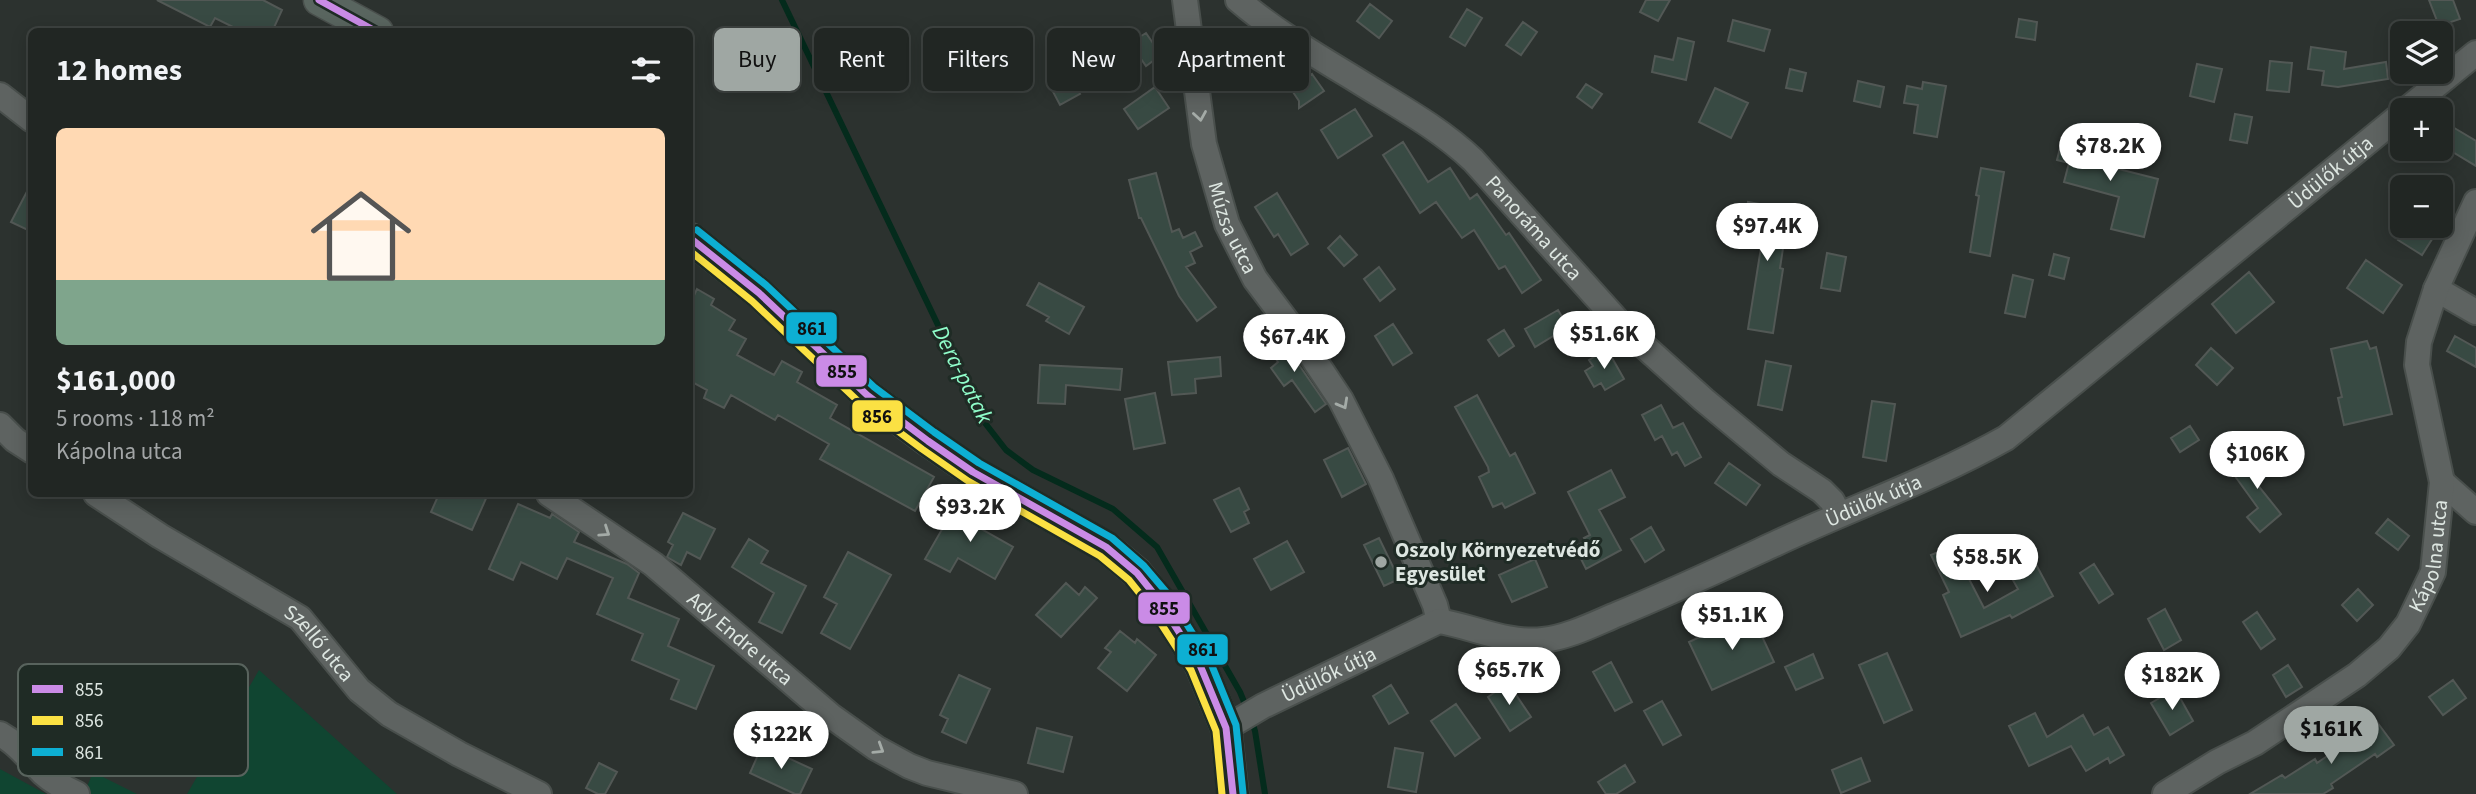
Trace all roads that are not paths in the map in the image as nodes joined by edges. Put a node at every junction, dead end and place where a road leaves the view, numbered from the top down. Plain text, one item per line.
1 (320, 0) edge
2 (1185, 0) edge
3 (1238, 0) edge
4 (371, 28) edge
5 (2476, 53) edge
6 (0, 95) edge
7 (2421, 98) edge
8 (28, 117) edge
9 (2390, 123) edge
10 (2476, 202) edge
11 (693, 240) edge
12 (2436, 289) junction
13 (2476, 312) edge
14 (0, 425) edge
15 (28, 448) edge
16 (2442, 482) junction
17 (101, 497) edge
18 (553, 497) edge
19 (2476, 512) edge
20 (1839, 514) junction
21 (1439, 621) junction
22 (1232, 725) junction
23 (0, 734) edge
24 (18, 746) edge
25 (46, 776) edge
26 (77, 794) edge
27 (539, 794) edge
28 (1015, 794) edge
29 (1233, 794) edge
30 (2165, 794) edge

1 - 4 main road
2 -> 21 street, Múzsa utca
3 - 20 street, Panoráma utca
5 - 7 street, Üdülők útja
6 - 8 street
9 - 20 street, Üdülők útja
10 - 12 street, Kápolna utca
11 - 22 main road
12 - 13 street
12 - 16 street, Kápolna utca
14 - 15 street
16 - 19 street
16 - 30 street, Kápolna utca
17 - 27 street, Szellő utca
18 -> 28 street, Ady Endre utca
20 - 21 street, Üdülők útja
21 - 22 street, Üdülők útja
22 - 29 main road
23 - 24 street
25 - 26 street

